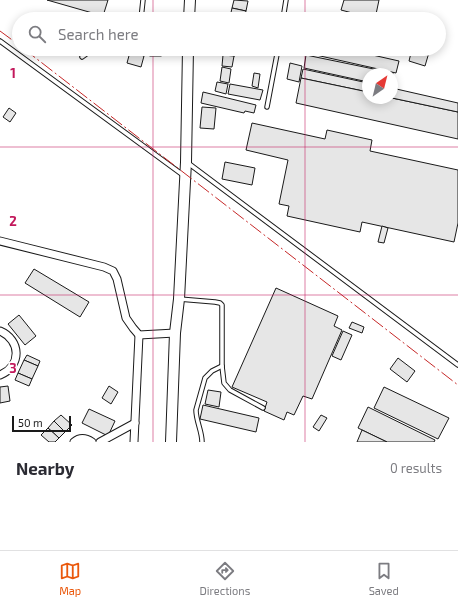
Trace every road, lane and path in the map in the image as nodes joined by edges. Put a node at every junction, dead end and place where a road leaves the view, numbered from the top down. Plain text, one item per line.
1 (143, 0) edge
2 (190, 0) edge
3 (286, 0) edge
4 (142, 12) edge
5 (189, 12) edge
6 (284, 12) edge
7 (0, 41) edge
8 (12, 50) edge
9 (21, 56) edge
10 (188, 56) edge
11 (277, 56) edge
12 (267, 107) dead end
13 (186, 162) junction
14 (185, 176) junction
15 (0, 240) edge
16 (179, 299) junction
17 (0, 331) edge
18 (175, 333) junction
19 (139, 335) junction
20 (458, 365) edge
21 (222, 366) junction
22 (0, 375) edge
23 (263, 408) dead end
24 (135, 423) junction
25 (74, 442) edge
26 (92, 442) edge
27 (100, 442) edge
28 (134, 442) edge
29 (171, 442) edge
30 (202, 442) edge

1 - 4 lane
2 - 5 main road
3 - 6 lane
7 - 8 lane
9 - 14 lane
10 - 13 main road
11 - 12 lane
13 - 14 main road
13 - 20 lane
14 - 16 main road
15 - 19 street
16 - 18 main road
16 - 21 lane
17 - 22 street
18 - 19 street
18 - 29 main road
19 - 24 street
21 - 23 lane
21 - 30 lane
24 - 27 street
24 - 28 street
25 - 26 street

